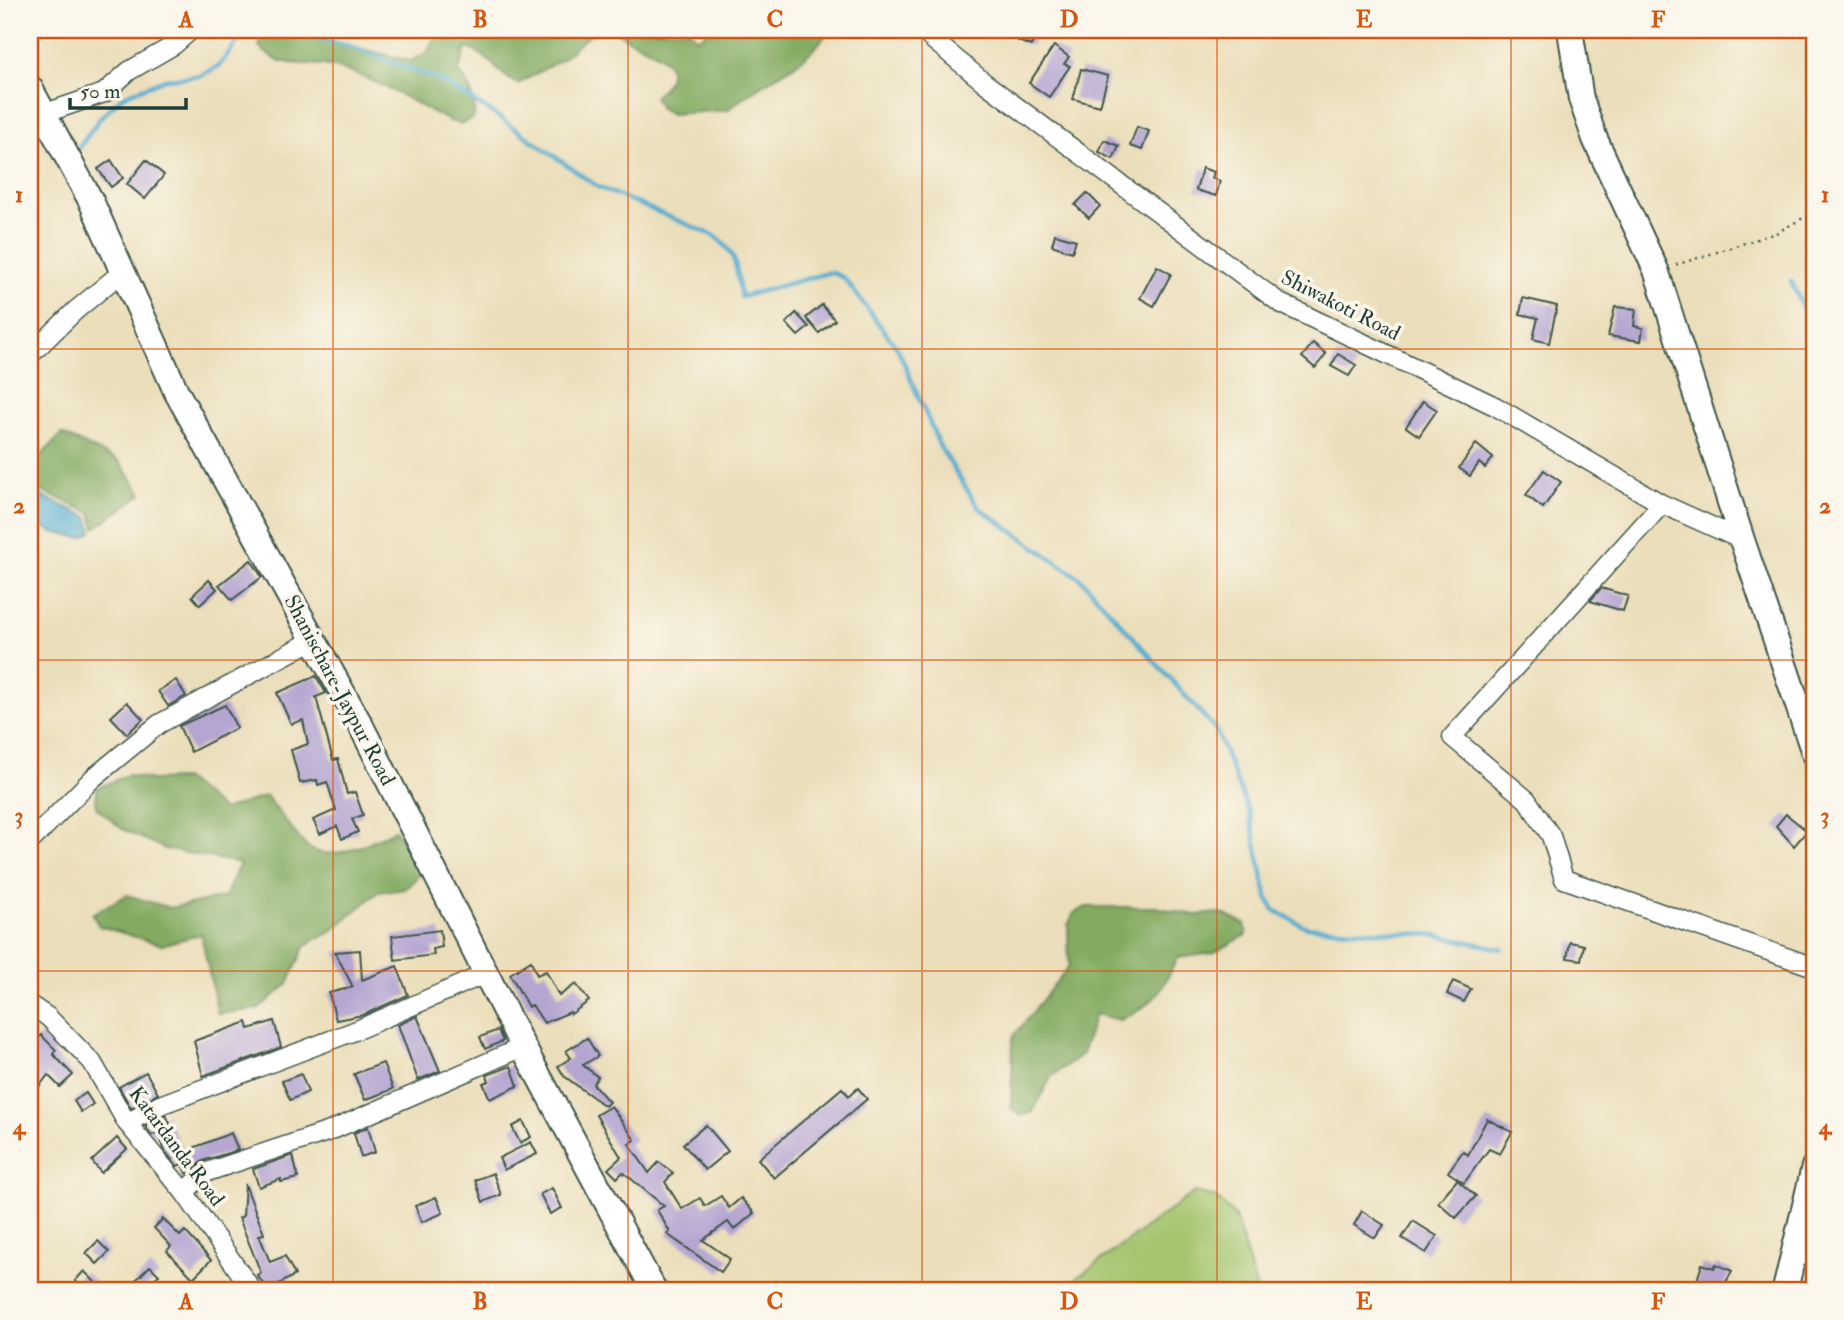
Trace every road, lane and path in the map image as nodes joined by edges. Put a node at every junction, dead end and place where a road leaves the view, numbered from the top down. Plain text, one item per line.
1 (191, 30) edge
2 (921, 30) edge
3 (1570, 30) edge
4 (30, 88) edge
5 (43, 114) junction
6 (1814, 212) edge
7 (1656, 270) junction
8 (122, 272) junction
9 (30, 355) edge
10 (1662, 504) junction
11 (1742, 540) junction
12 (315, 639) junction
13 (1814, 753) edge
14 (30, 842) edge
15 (1814, 967) edge
16 (487, 973) junction
17 (30, 1005) edge
18 (523, 1047) junction
19 (127, 1123) junction
20 (1814, 1167) edge
21 (184, 1192) junction
22 (1804, 1256) edge
23 (253, 1290) edge
24 (653, 1290) edge
25 (1785, 1290) edge

1 - 5 street
2 - 10 street, Shiwakoti Road
3 - 7 street
4 - 5 street, Shanischare-Jaypur Road
5 - 8 street, Shanischare-Jaypur Road
6 - 7 path
7 - 11 street
8 - 9 street
8 - 12 street, Shanischare-Jaypur Road
10 - 11 street, Shiwakoti Road
10 - 15 street
11 - 13 street
12 - 14 street
12 - 16 street, Shanischare-Jaypur Road
16 - 18 street, Shanischare-Jaypur Road
16 - 19 street
17 - 19 street, Katardanda Road
18 - 21 street
18 - 24 street, Shanischare-Jaypur Road
19 - 21 street, Katardanda Road
20 - 22 street
21 - 23 street, Katardanda Road
22 - 25 street

